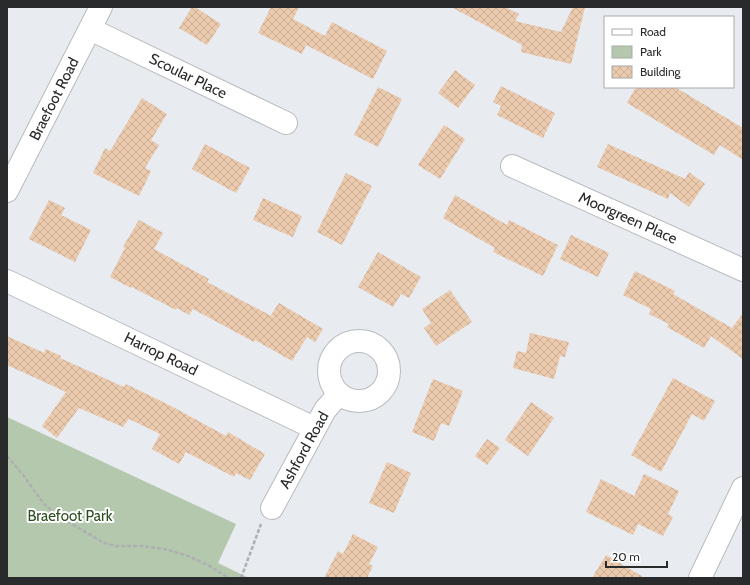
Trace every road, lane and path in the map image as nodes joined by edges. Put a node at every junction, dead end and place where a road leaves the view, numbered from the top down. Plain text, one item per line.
1 (101, 7) edge
2 (90, 29) junction
3 (286, 123) dead end
4 (512, 166) dead end
5 (7, 191) edge
6 (743, 270) edge
7 (7, 281) edge
8 (339, 394) dead end
9 (314, 428) junction
10 (7, 456) edge
11 (743, 488) edge
12 (272, 508) joint
13 (229, 578) edge
14 (241, 578) edge
15 (700, 578) edge

1 - 2 street, Braefoot Road
2 - 3 street, Scoular Place
2 - 5 street, Braefoot Road
4 - 6 street, Moorgreen Place
7 - 9 street, Harrop Road
8 - 9 street, Ashford Road
9 - 12 street, Ashford Road
10 - 13 path
11 - 15 street
12 - 14 path

